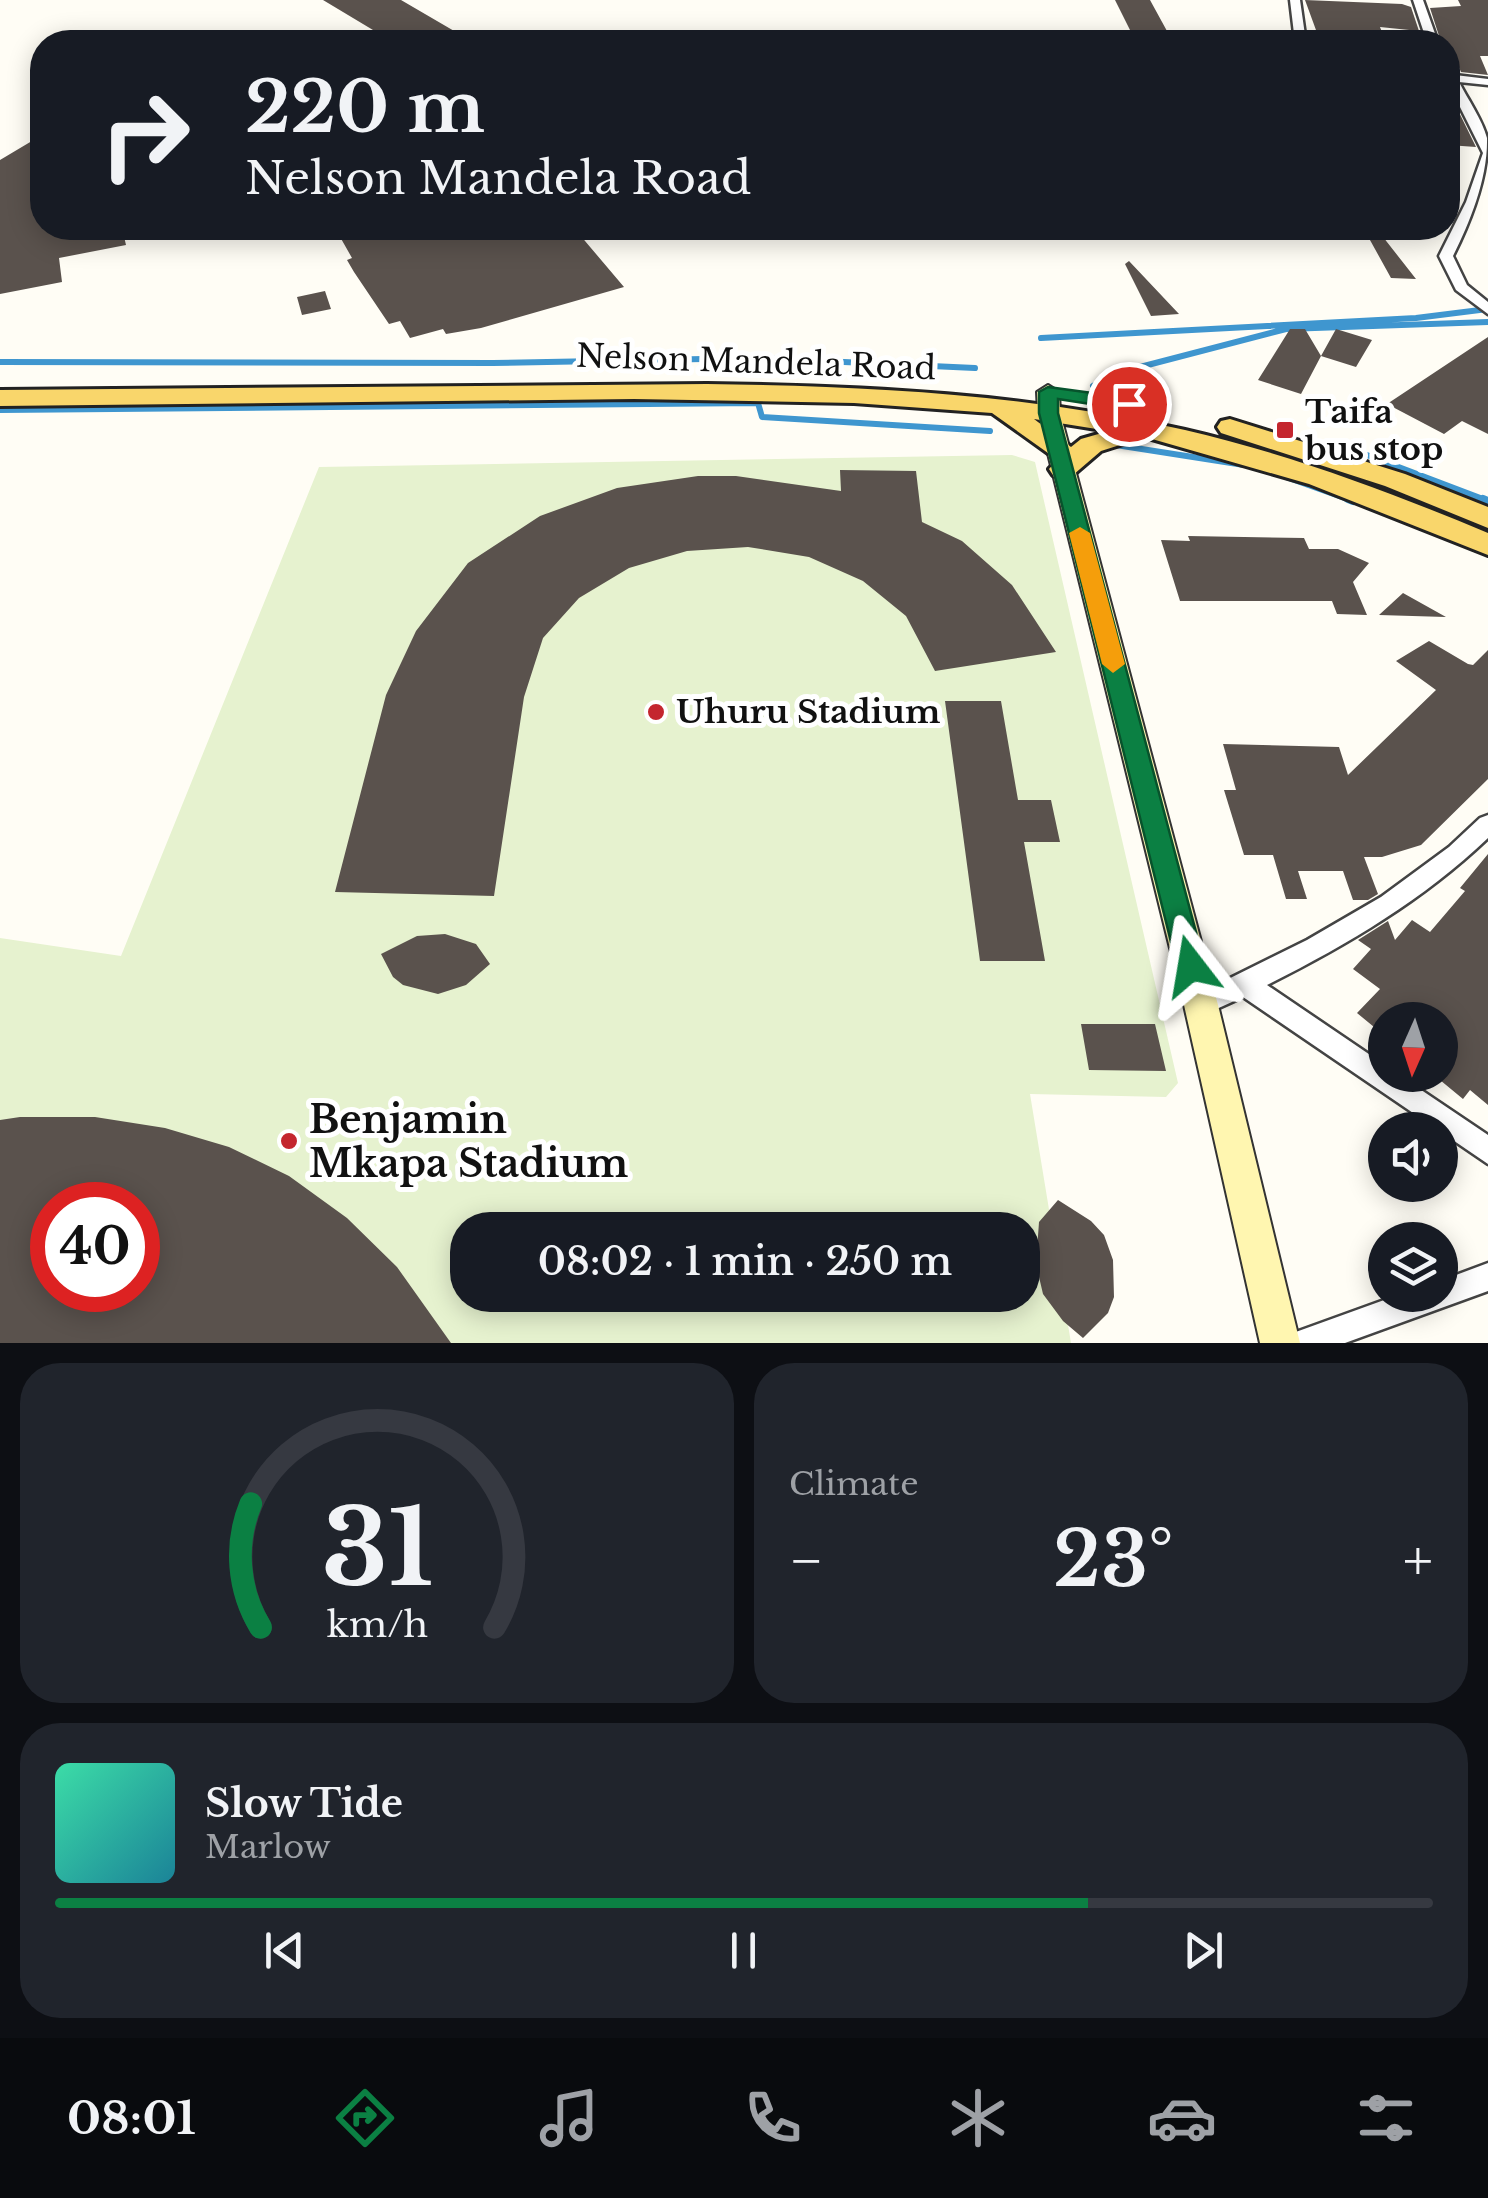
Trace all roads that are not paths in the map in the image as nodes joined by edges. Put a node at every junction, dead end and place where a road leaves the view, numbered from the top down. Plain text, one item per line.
1 (1295, 0) edge
2 (1418, 0) edge
3 (1299, 30) edge
4 (1429, 30) edge
5 (1460, 77) edge
6 (1488, 82) edge
7 (1460, 99) edge
8 (1488, 154) edge
9 (1460, 228) edge
10 (1454, 240) edge
11 (1488, 310) edge
12 (0, 377) edge
13 (0, 398) edge
14 (1048, 402) junction
15 (996, 406) junction
16 (1146, 429) junction
17 (1060, 458) junction
18 (1488, 518) edge
19 (1488, 544) edge
20 (1488, 824) edge
21 (1245, 984) junction
22 (1201, 1005) junction
23 (1488, 1151) edge
24 (1488, 1277) edge
25 (1458, 1288) edge
26 (1391, 1312) edge
27 (1280, 1343) edge
28 (1303, 1343) edge

1 - 3 street
2 - 4 street
5 - 6 street
7 - 8 street
8 - 9 street
10 - 11 street
12 - 14 main road, Nelson Mandela Road
13 - 15 main road, Nelson Mandela Road
14 - 15 main road, Nelson Mandela Road
14 - 16 main road, Nelson Mandela Road
14 - 17 street
14 - 18 main road, Nelson Mandela Road
15 - 17 main road
16 - 17 main road
16 - 19 main road, Nelson Mandela Road
17 - 22 street
20 - 21 street
21 - 22 street
21 - 23 street
22 - 27 street
24 - 25 street
26 - 28 street

